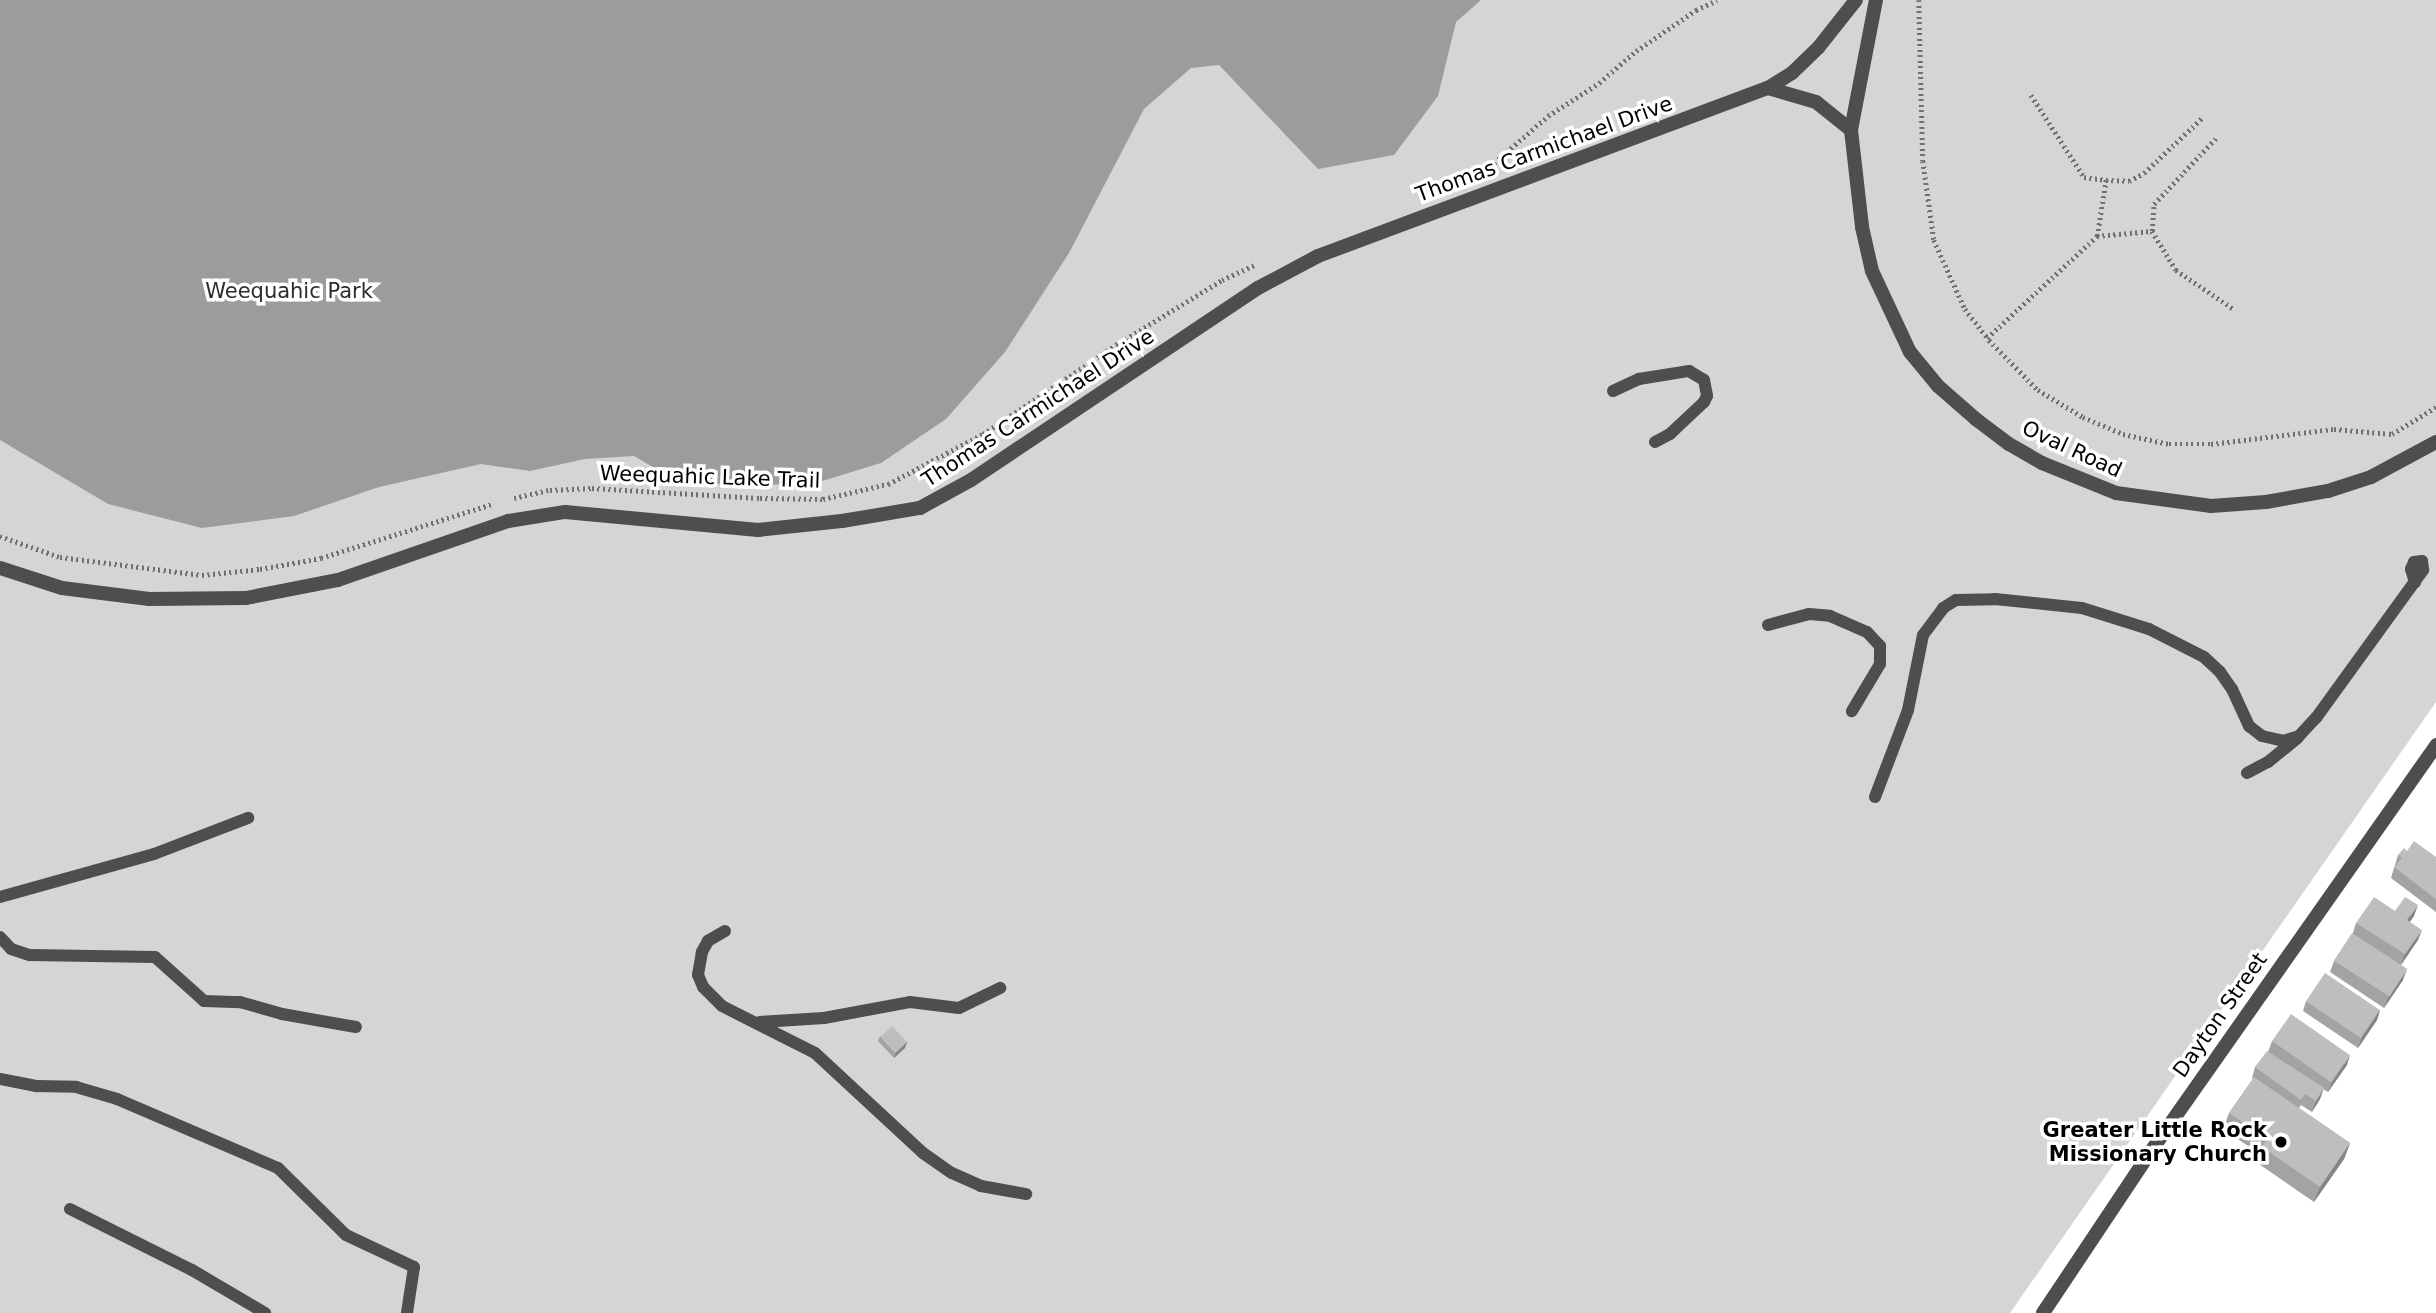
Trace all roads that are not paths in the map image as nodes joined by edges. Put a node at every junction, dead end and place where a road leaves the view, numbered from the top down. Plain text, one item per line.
1 (1856, 0) edge
2 (1876, 0) edge
3 (1768, 88) junction
4 (1852, 130) junction
5 (1613, 391) dead end
6 (1655, 442) dead end
7 (2436, 442) edge
8 (0, 568) edge
9 (2415, 582) dead end
10 (1768, 625) dead end
11 (1852, 711) dead end
12 (2299, 736) junction
13 (2436, 745) edge
14 (2246, 773) dead end
15 (1875, 797) dead end
16 (248, 818) dead end
17 (0, 897) edge
18 (725, 932) dead end
19 (0, 937) edge
20 (1000, 988) dead end
21 (752, 1022) junction
22 (356, 1027) dead end
23 (0, 1079) edge
24 (1026, 1194) dead end
25 (70, 1209) dead end
26 (265, 1313) edge
27 (407, 1313) edge
28 (2043, 1313) edge

1 - 3 street, Thomas Carmichael Drive
2 - 4 street, Oval Road
3 - 4 street
3 - 8 street, Thomas Carmichael Drive
4 - 7 street, Oval Road
5 - 6 lane
9 - 12 lane
10 - 11 lane
12 - 14 lane
12 - 15 lane
13 - 28 street, Dayton Street
16 - 17 lane
18 - 21 lane
19 - 22 lane
20 - 21 lane
21 - 24 lane
23 - 27 lane
25 - 26 lane

